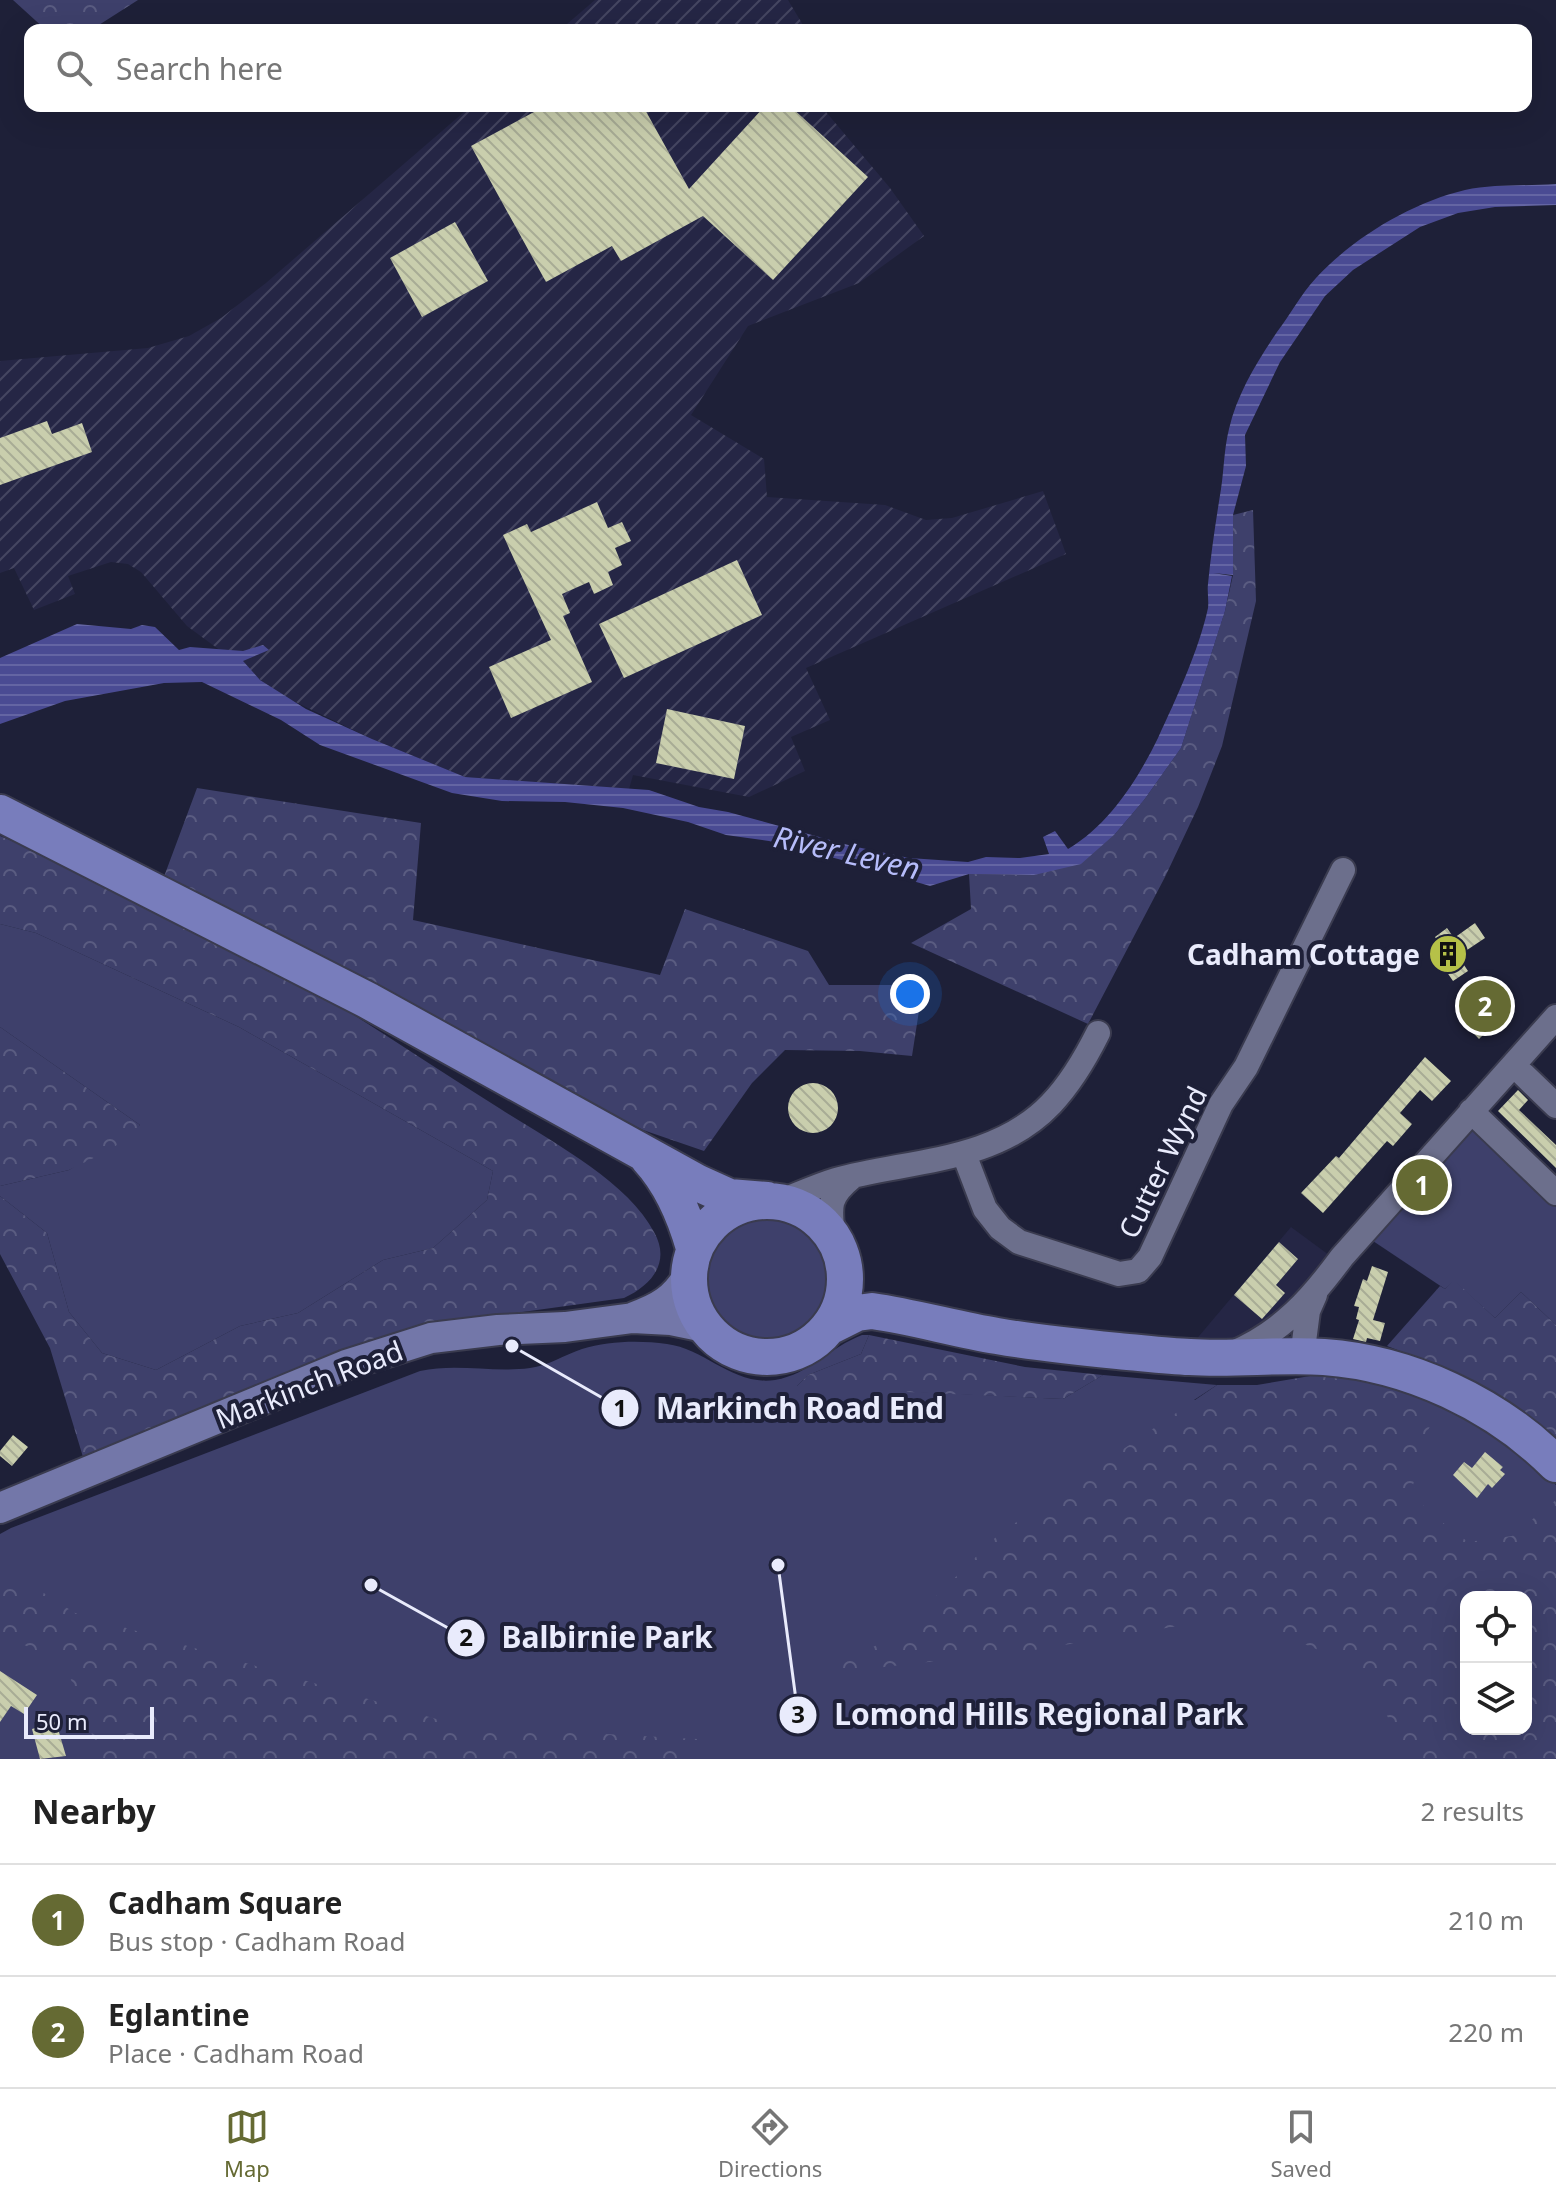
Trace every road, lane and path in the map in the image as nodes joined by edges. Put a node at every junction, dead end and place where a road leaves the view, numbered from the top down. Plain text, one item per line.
1 (0, 813) edge
2 (1343, 870) dead end
3 (1556, 1017) edge
4 (1098, 1033) dead end
5 (1524, 1075) dead end
6 (1556, 1106) edge
7 (1471, 1111) junction
8 (639, 1149) junction
9 (964, 1154) junction
10 (853, 1176) junction
11 (1556, 1193) edge
12 (773, 1201) junction
13 (838, 1246) junction
14 (691, 1262) junction
15 (1320, 1286) junction
16 (633, 1318) junction
17 (705, 1327) junction
18 (829, 1327) junction
19 (952, 1327) junction
20 (1222, 1357) junction
21 (1302, 1357) junction
22 (1556, 1464) edge
23 (0, 1508) edge

1 - 8 highway
2 - 9 street, Cutter Wynd
3 - 7 street
4 - 9 street
5 - 6 street
7 - 11 street
7 - 15 street
8 - 12 highway
8 - 14 highway
9 - 10 street
10 - 12 street
10 - 13 street
12 - 13 highway
12 - 14 highway
13 - 18 highway
13 - 19 highway
14 - 16 main road, Markinch Road
14 - 17 highway
15 - 20 street
15 - 21 street
16 - 17 main road, Markinch Road
16 - 23 main road, Markinch Road
17 - 18 highway
18 - 19 highway
19 - 20 highway
20 - 21 highway
21 - 22 highway

